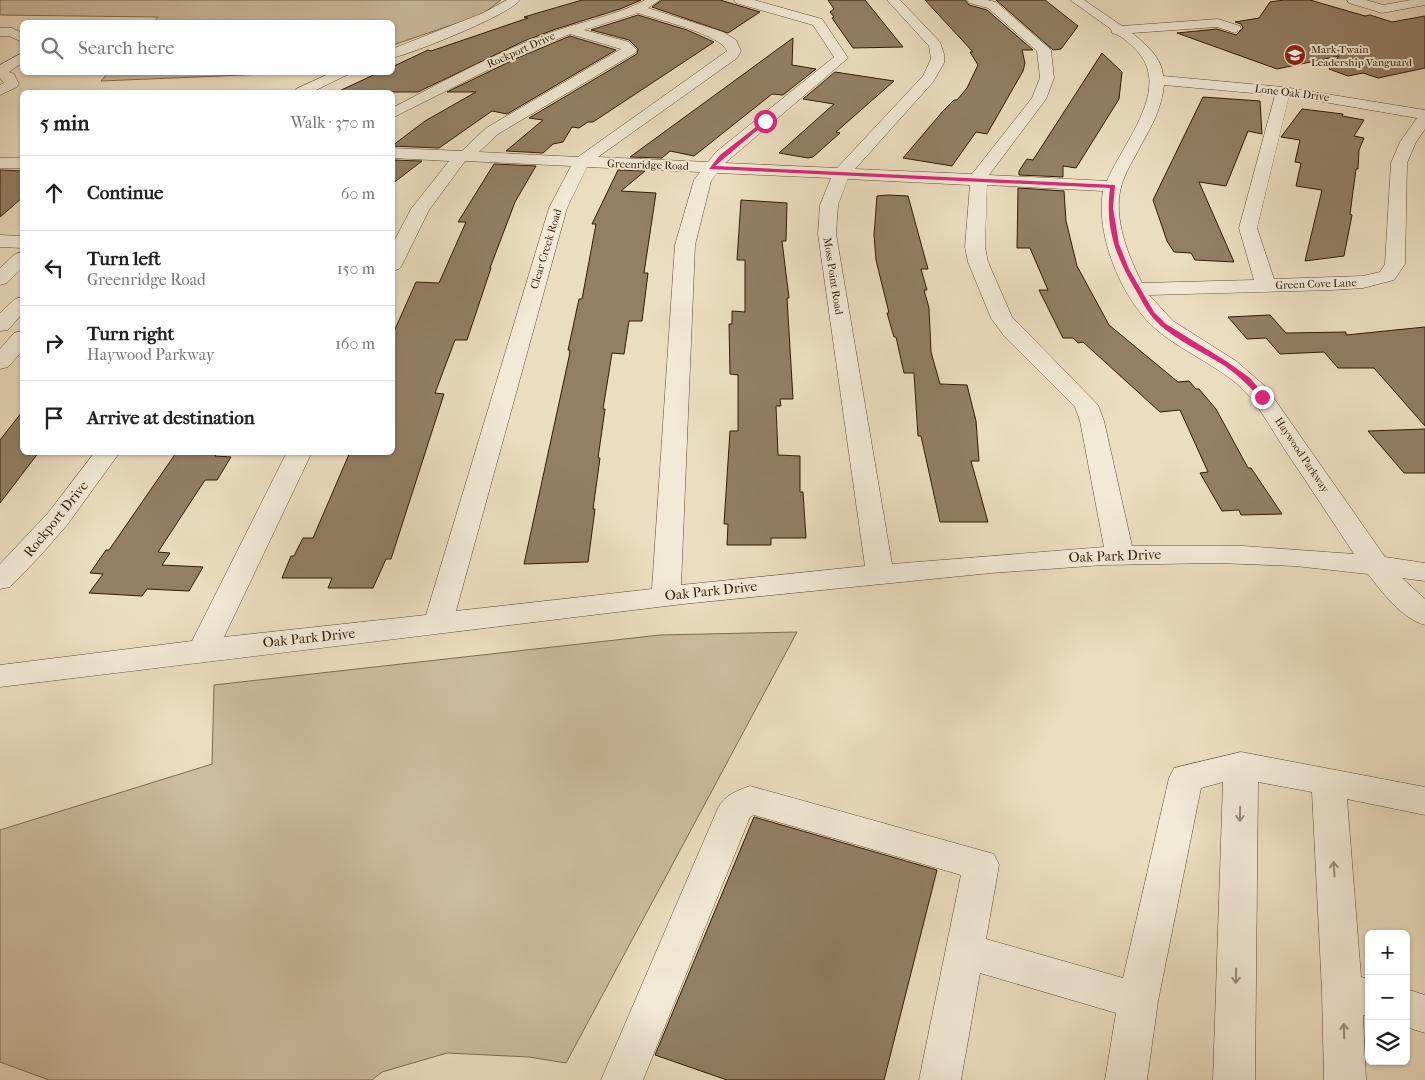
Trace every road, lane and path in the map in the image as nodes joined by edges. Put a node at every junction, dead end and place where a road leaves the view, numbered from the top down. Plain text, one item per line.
1 (514, 0) edge
2 (740, 0) edge
3 (894, 0) edge
4 (973, 0) edge
5 (1076, 0) edge
6 (1353, 0) edge
7 (1425, 1) edge
8 (647, 5) edge
9 (1235, 29) dead end
10 (570, 30) junction
11 (1117, 30) junction
12 (0, 32) edge
13 (20, 36) edge
14 (20, 37) edge
15 (6, 44) dead end
16 (395, 53) edge
17 (20, 58) edge
18 (0, 72) edge
19 (339, 75) edge
20 (1158, 80) junction
21 (305, 90) edge
22 (0, 91) edge
23 (1283, 91) junction
24 (395, 112) edge
25 (1425, 116) edge
26 (395, 153) edge
27 (463, 156) junction
28 (581, 162) junction
29 (0, 163) edge
30 (20, 163) edge
31 (711, 168) junction
32 (842, 173) junction
33 (979, 179) junction
34 (1113, 186) junction
35 (0, 241) edge
36 (20, 242) edge
37 (395, 259) edge
38 (1266, 285) junction
39 (1136, 288) junction
40 (0, 297) edge
41 (20, 298) edge
42 (20, 305) edge
43 (0, 325) edge
44 (20, 340) edge
45 (0, 362) edge
46 (106, 455) edge
47 (299, 455) edge
48 (1120, 555) junction
49 (1376, 565) junction
50 (1425, 572) edge
51 (880, 574) junction
52 (0, 580) edge
53 (666, 596) junction
54 (1425, 615) edge
55 (438, 623) junction
56 (203, 650) junction
57 (0, 676) edge
58 (1241, 765) junction
59 (1329, 783) junction
60 (1425, 801) edge
61 (965, 951) junction
62 (1355, 994) edge
63 (1138, 1001) junction
64 (1410, 1009) edge
65 (1425, 1014) edge
66 (622, 1080) edge
67 (940, 1080) edge
68 (1126, 1080) edge
69 (1234, 1080) edge
70 (1345, 1080) edge

1 - 16 street
2 - 31 street
3 - 32 street, Moss Point Road
4 - 33 street
5 - 11 street, Haywood Parkway
6 - 7 street
8 - 10 street, Rockport Drive
8 - 28 street, Clear Creek Road
9 - 11 street
10 - 24 street, Rockport Drive
10 - 27 street
11 - 20 street, Haywood Parkway
12 - 13 street
14 - 15 street
17 - 18 street
18 - 22 street
19 - 21 street
20 - 23 street, Lone Oak Drive
20 - 34 street, Haywood Parkway
23 - 25 street, Lone Oak Drive
23 - 38 street
25 - 38 street, Green Cove Lane
26 - 27 street, Greenridge Road
27 - 28 street, Greenridge Road
27 - 37 street
28 - 31 street, Greenridge Road
28 - 55 street, Clear Creek Road
29 - 30 street
31 - 32 street, Greenridge Road
31 - 53 street
32 - 33 street, Greenridge Road
32 - 51 street, Moss Point Road
33 - 34 street, Greenridge Road
33 - 48 street
34 - 39 street, Haywood Parkway
35 - 36 street
38 - 39 street, Green Cove Lane
39 - 49 street, Haywood Parkway
40 - 41 street
42 - 43 street
44 - 45 street
46 - 52 street, Rockport Drive
47 - 56 street
48 - 49 street, Oak Park Drive
48 - 51 street, Oak Park Drive
49 - 50 street, Oak Park Drive
49 - 54 street, Haywood Parkway
51 - 53 street, Oak Park Drive
53 - 55 street, Oak Park Drive
55 - 56 street, Oak Park Drive
56 - 57 street, Oak Park Drive
58 - 59 street
58 - 63 street
58 -> 69 street
59 - 60 street
62 -> 59 street
61 - 63 street
61 - 66 street
61 - 67 street
70 -> 62 street
63 - 68 street
64 - 65 street

